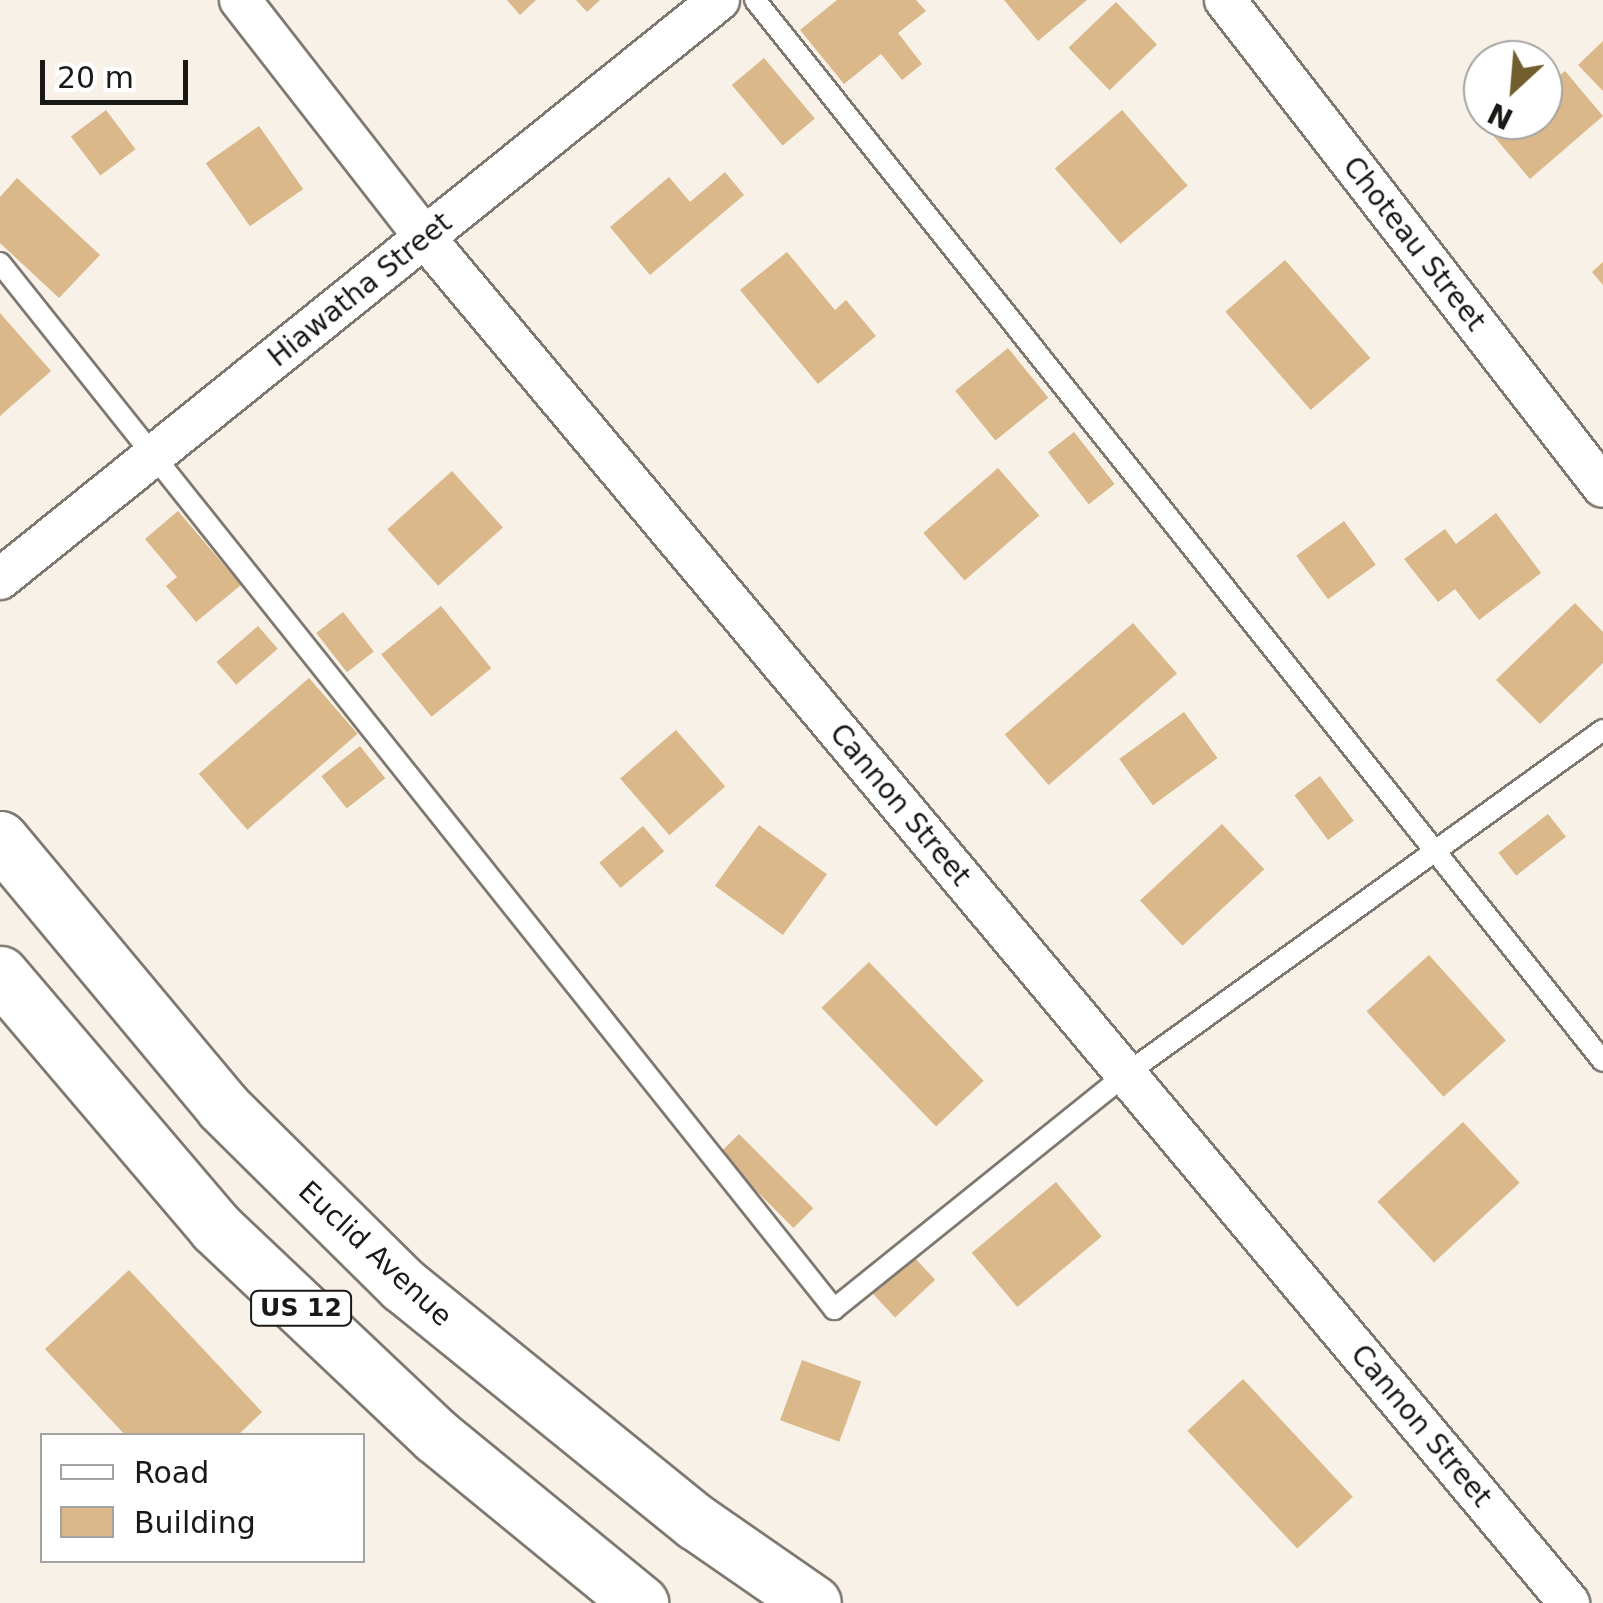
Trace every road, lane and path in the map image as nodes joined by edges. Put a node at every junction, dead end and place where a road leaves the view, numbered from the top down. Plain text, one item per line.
1 (240, 0) edge
2 (720, 0) edge
3 (755, 0) edge
4 (1225, 0) edge
5 (425, 238) junction
6 (0, 263) edge
7 (156, 454) junction
8 (1603, 488) edge
9 (0, 579) edge
10 (1603, 730) edge
11 (0, 839) edge
12 (1437, 852) junction
13 (0, 974) edge
14 (1603, 1061) edge
15 (1126, 1074) junction
16 (640, 1603) edge
17 (813, 1603) edge
18 (1569, 1603) edge

1 - 5 street, Cannon Street
2 - 5 street, Hiawatha Street
3 - 12 lane
4 - 8 street, Choteau Street
5 - 7 street, Hiawatha Street
5 - 15 street, Cannon Street
6 - 7 lane
7 - 9 street, Hiawatha Street
7 - 15 lane
10 - 12 lane
11 - 17 highway, Euclid Avenue / US 12
12 - 14 lane
12 - 15 lane
13 - 16 highway, US 12
15 - 18 street, Cannon Street

